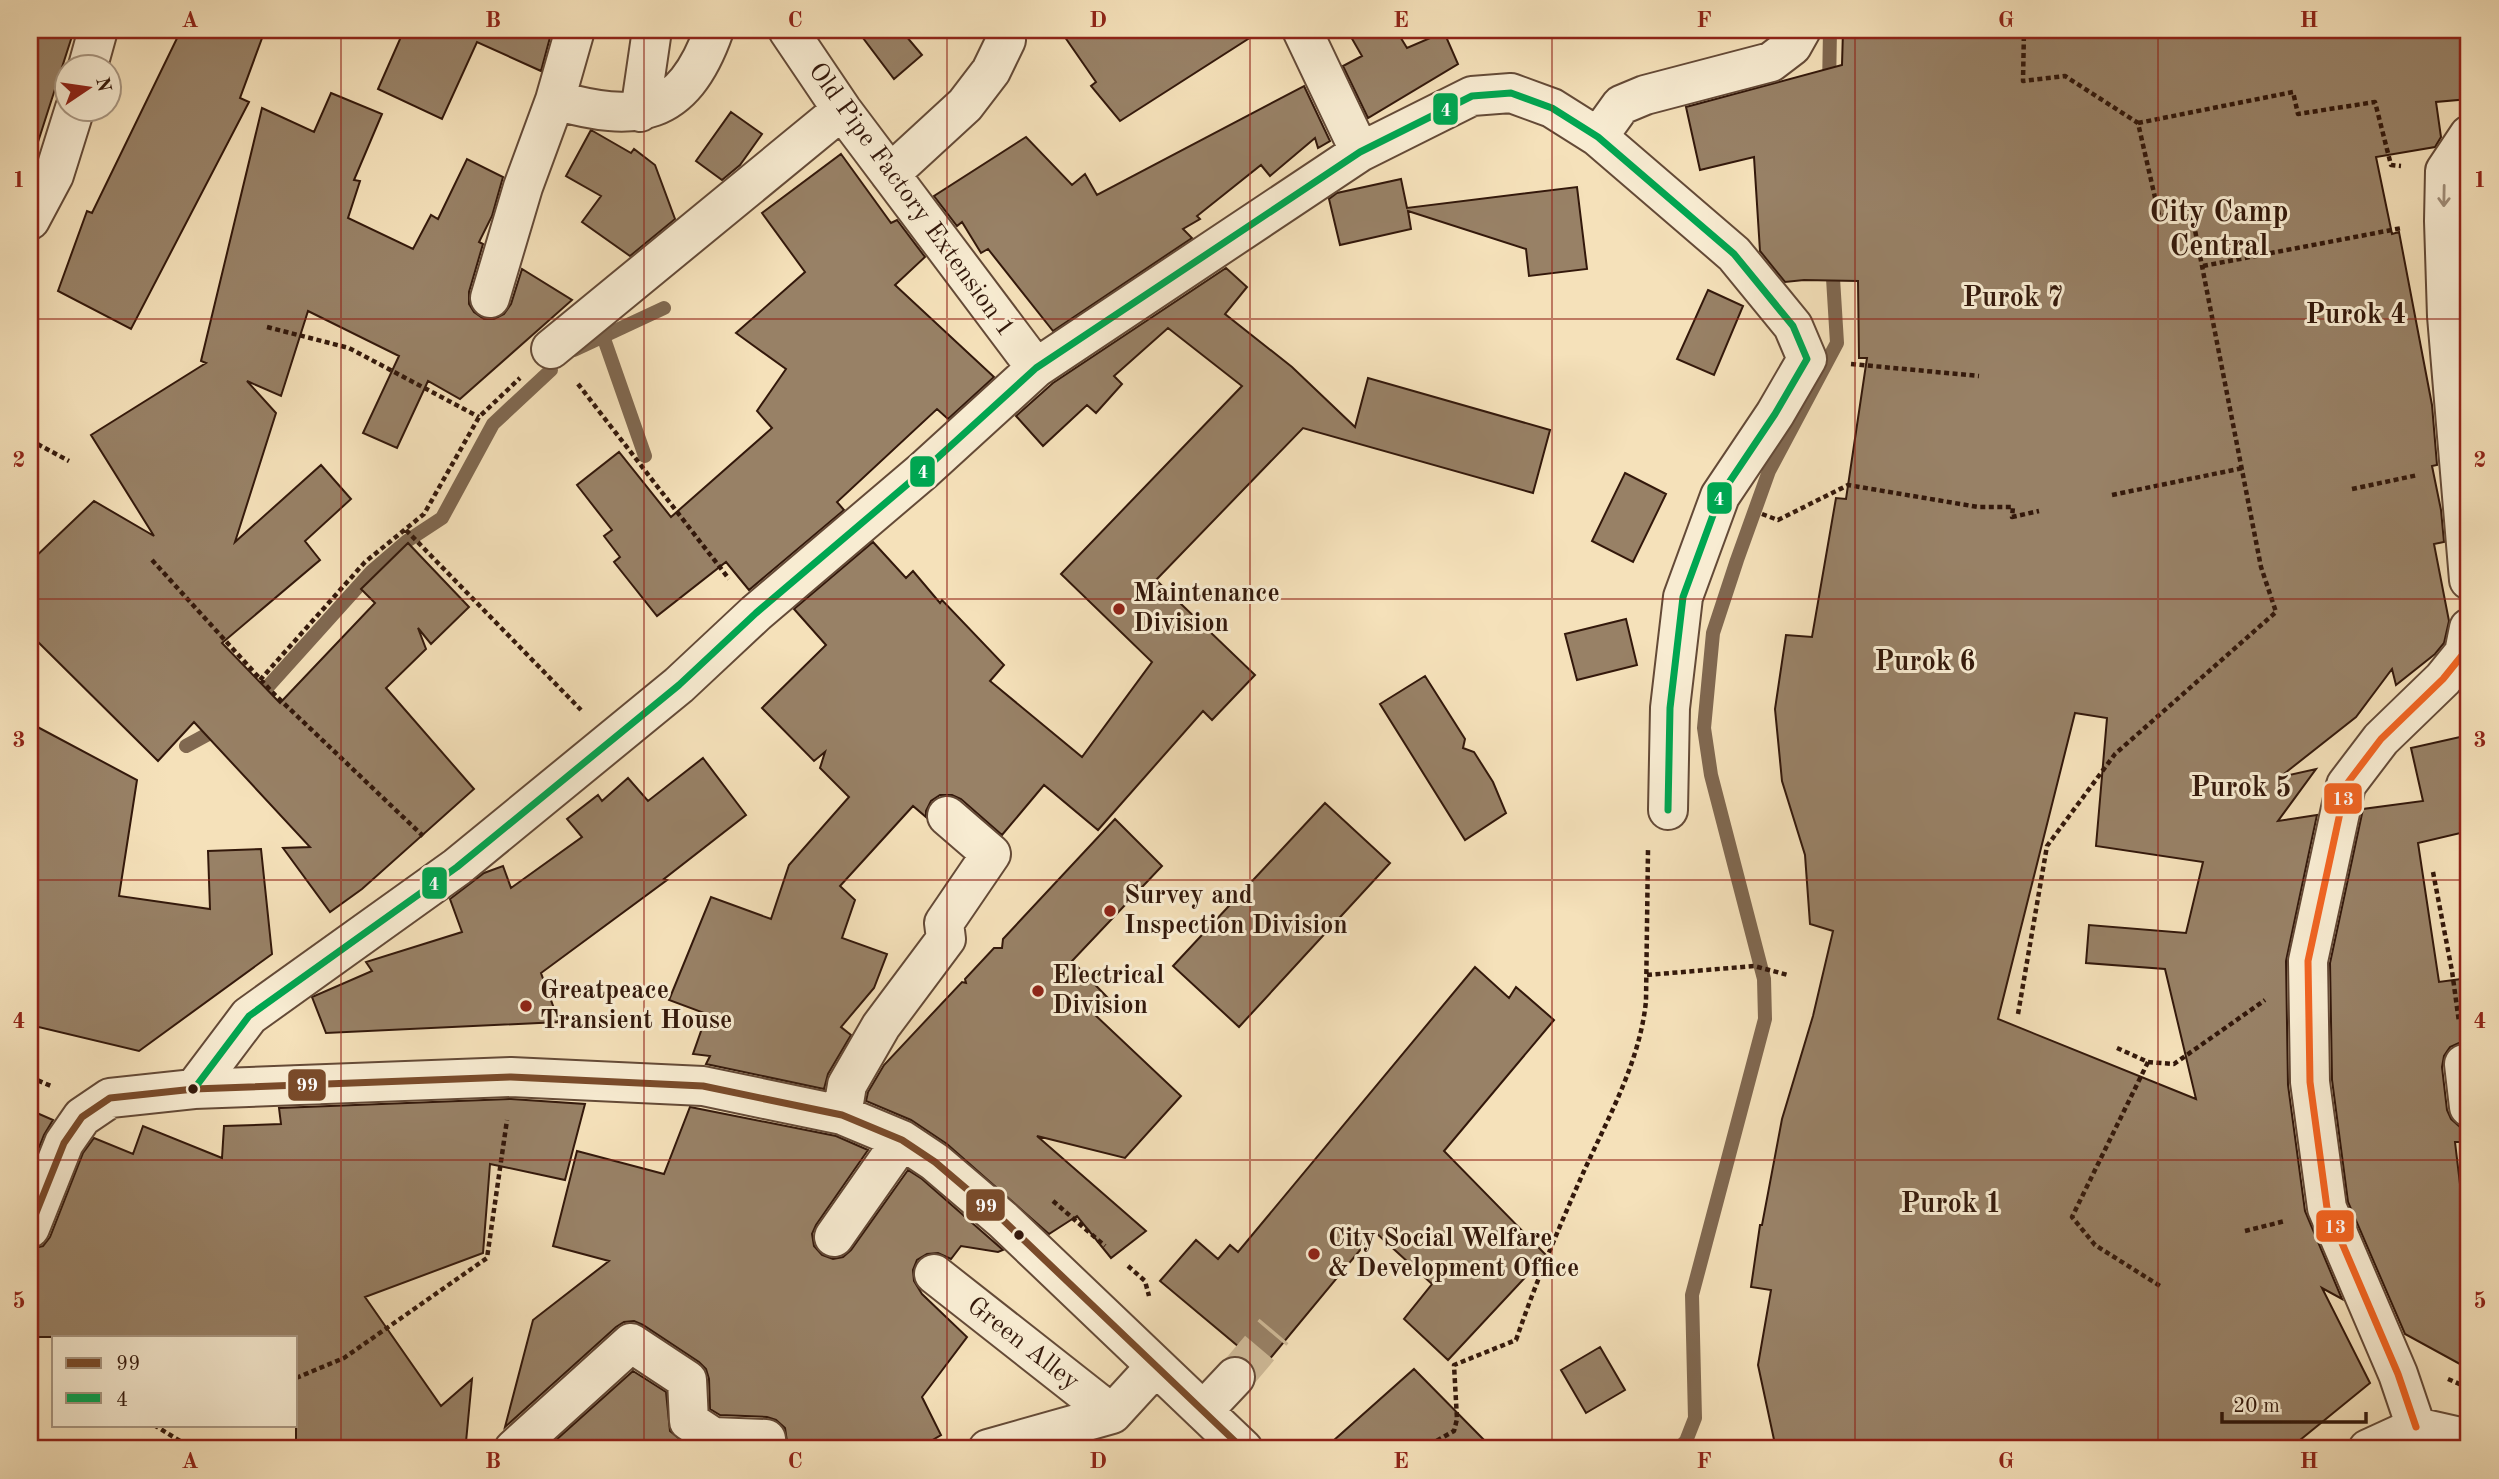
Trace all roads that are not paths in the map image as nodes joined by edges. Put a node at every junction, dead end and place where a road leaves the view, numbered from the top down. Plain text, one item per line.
1 (98, 30) edge
2 (575, 30) edge
3 (652, 30) edge
4 (714, 30) edge
5 (788, 30) edge
6 (1302, 30) edge
7 (1801, 30) edge
8 (1006, 40) dead end
9 (92, 52) edge
10 (555, 100) junction
11 (842, 110) junction
12 (640, 112) junction
13 (71, 122) edge
14 (2469, 135) edge
15 (1598, 137) junction
16 (1360, 152) junction
17 (890, 174) junction
18 (30, 220) edge
19 (490, 298) dead end
20 (551, 349) road end
21 (1036, 368) junction
22 (2469, 580) edge
23 (2469, 628) edge
24 (1668, 810) dead end
25 (947, 816) dead end
26 (2464, 1064) road end
27 (194, 1089) junction
28 (2469, 1107) edge
29 (842, 1115) junction
30 (902, 1140) junction
31 (30, 1228) edge
32 (834, 1237) dead end
33 (934, 1274) dead end
34 (1156, 1366) junction
35 (1235, 1377) tunnel mouth
36 (1203, 1411) junction
37 (1112, 1414) junction
38 (2416, 1427) junction
39 (2469, 1439) edge
40 (514, 1449) edge
41 (767, 1449) edge
42 (988, 1449) edge
43 (1243, 1449) edge
44 (2368, 1449) edge

1 - 9 street
2 - 10 street
3 - 12 street
4 - 12 street
5 - 11 street, Old Pipe Factory Extension 1
6 - 16 street
7 - 15 street
8 - 17 street
10 - 12 street
10 - 19 street
11 - 17 street, Old Pipe Factory Extension 1
11 - 20 street
13 - 18 street
14 -> 22 street
15 - 16 street
15 - 24 street
16 - 21 street
17 - 21 street, Old Pipe Factory Extension 1
21 - 27 street
23 - 38 street
25 - 29 street
26 - 28 street
27 - 29 street
27 - 31 street
29 - 30 street
30 - 32 street
30 - 34 street
33 - 37 street, Green Alley
34 - 36 street
34 - 37 street
35 - 36 street
36 - 43 street
37 - 42 street
38 - 39 street
38 - 44 street
40 - 41 street

